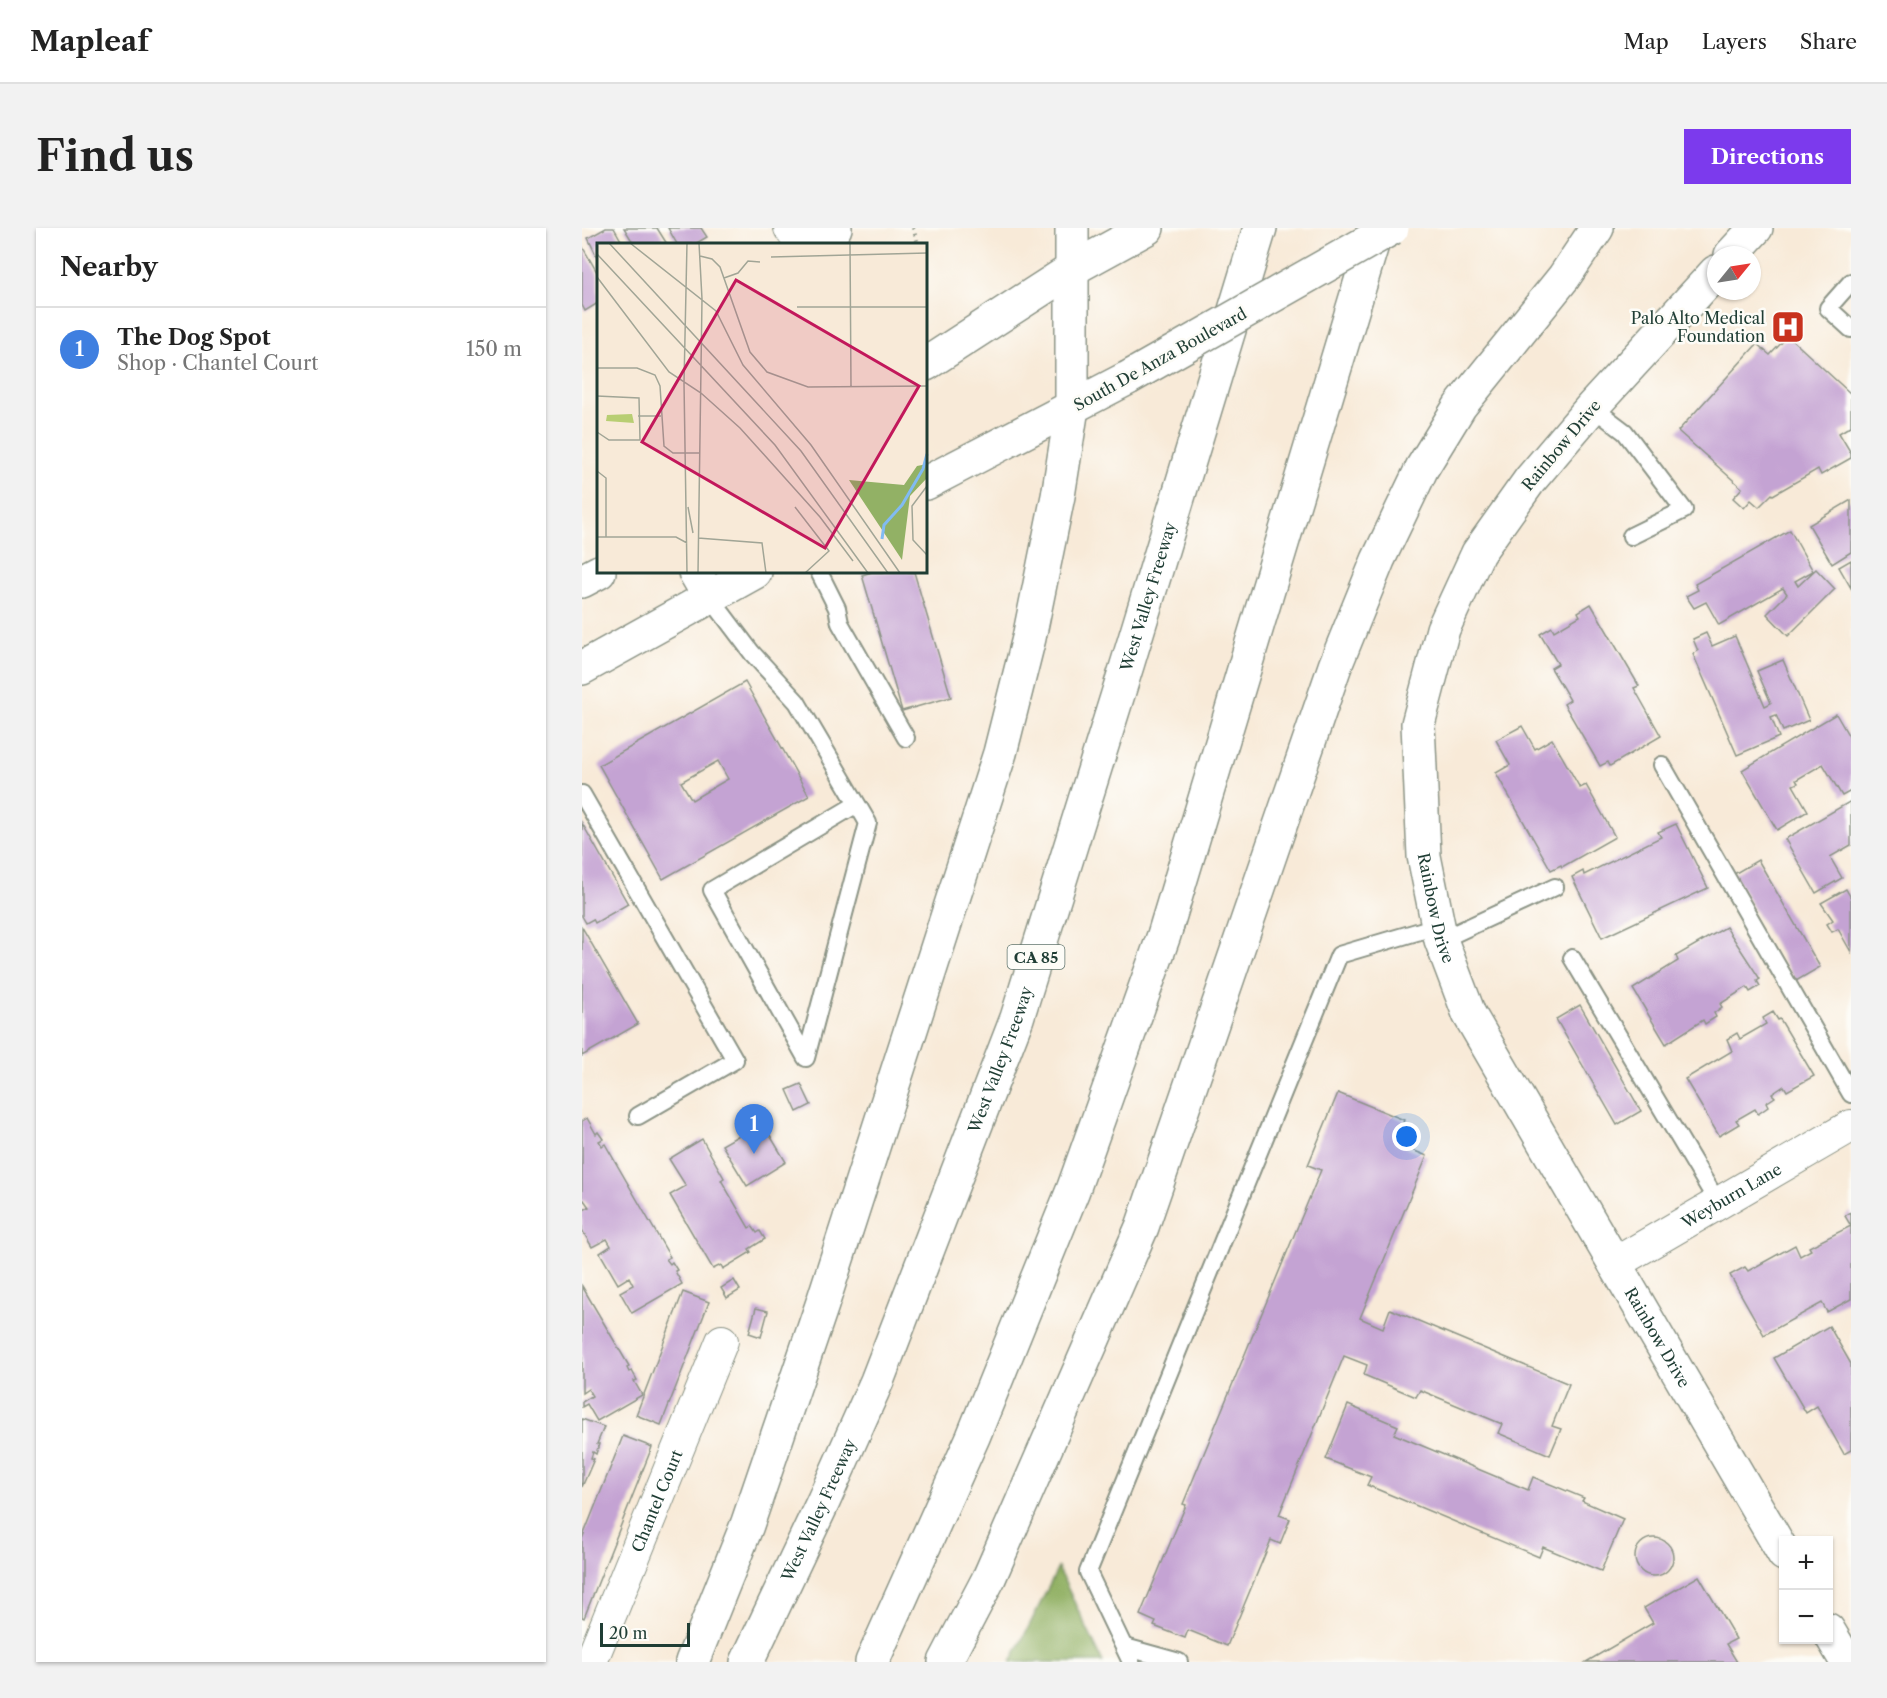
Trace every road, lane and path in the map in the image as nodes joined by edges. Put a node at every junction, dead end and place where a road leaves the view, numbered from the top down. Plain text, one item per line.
1 (790, 228) edge
2 (835, 228) edge
3 (913, 228) edge
4 (1072, 228) edge
5 (1147, 228) edge
6 (1260, 228) edge
7 (1377, 228) edge
8 (1392, 228) edge
9 (1597, 228) edge
10 (1756, 228) edge
11 (799, 243) edge
12 (811, 243) edge
13 (918, 243) edge
14 (1739, 246) edge
15 (1074, 268) junction
16 (1707, 282) edge
17 (1851, 282) edge
18 (1851, 328) edge
19 (927, 363) edge
20 (1592, 407) junction
21 (1072, 408) junction
22 (927, 482) edge
23 (1631, 536) dead end
24 (597, 573) edge
25 (751, 573) edge
26 (820, 573) edge
27 (582, 581) edge
28 (702, 584) edge
29 (582, 668) edge
30 (906, 738) dead end
31 (1662, 765) dead end
32 (582, 794) edge
33 (857, 804) junction
34 (1555, 887) dead end
35 (1439, 933) junction
36 (1572, 958) dead end
37 (1851, 1095) edge
38 (638, 1116) dead end
39 (1851, 1126) edge
40 (1718, 1203) junction
41 (1614, 1264) junction
42 (722, 1341) dead end
43 (1779, 1545) edge
44 (1833, 1638) edge
45 (1128, 1654) edge
46 (591, 1662) edge
47 (692, 1662) edge
48 (747, 1662) edge
49 (872, 1662) edge
50 (945, 1662) edge
51 (1179, 1662) edge
52 (1847, 1662) edge

1 - 11 street
2 - 12 main road
3 - 13 path
4 - 15 main road
5 - 15 main road
6 - 48 main road, West Valley Freeway / CA 85
7 - 49 main road
8 - 21 main road, South De Anza Boulevard, bridge
9 - 50 main road
10 - 14 main road
15 - 19 main road
15 - 21 main road
16 - 20 main road, Rainbow Drive
17 - 18 lane
20 - 23 lane
20 - 35 main road, Rainbow Drive
21 - 22 main road, South De Anza Boulevard
21 - 47 main road
24 - 27 main road
25 - 28 main road
26 - 30 lane
28 - 29 main road
28 - 33 lane
31 - 37 lane
32 - 38 lane
33 - 33 lane
34 - 35 lane
35 - 41 main road, Rainbow Drive
35 - 45 lane
36 - 40 lane
39 - 40 street, Weyburn Lane
40 - 41 street, Weyburn Lane
41 - 43 main road, Rainbow Drive
42 - 46 street, Chantel Court
44 - 52 main road
45 - 51 lane

